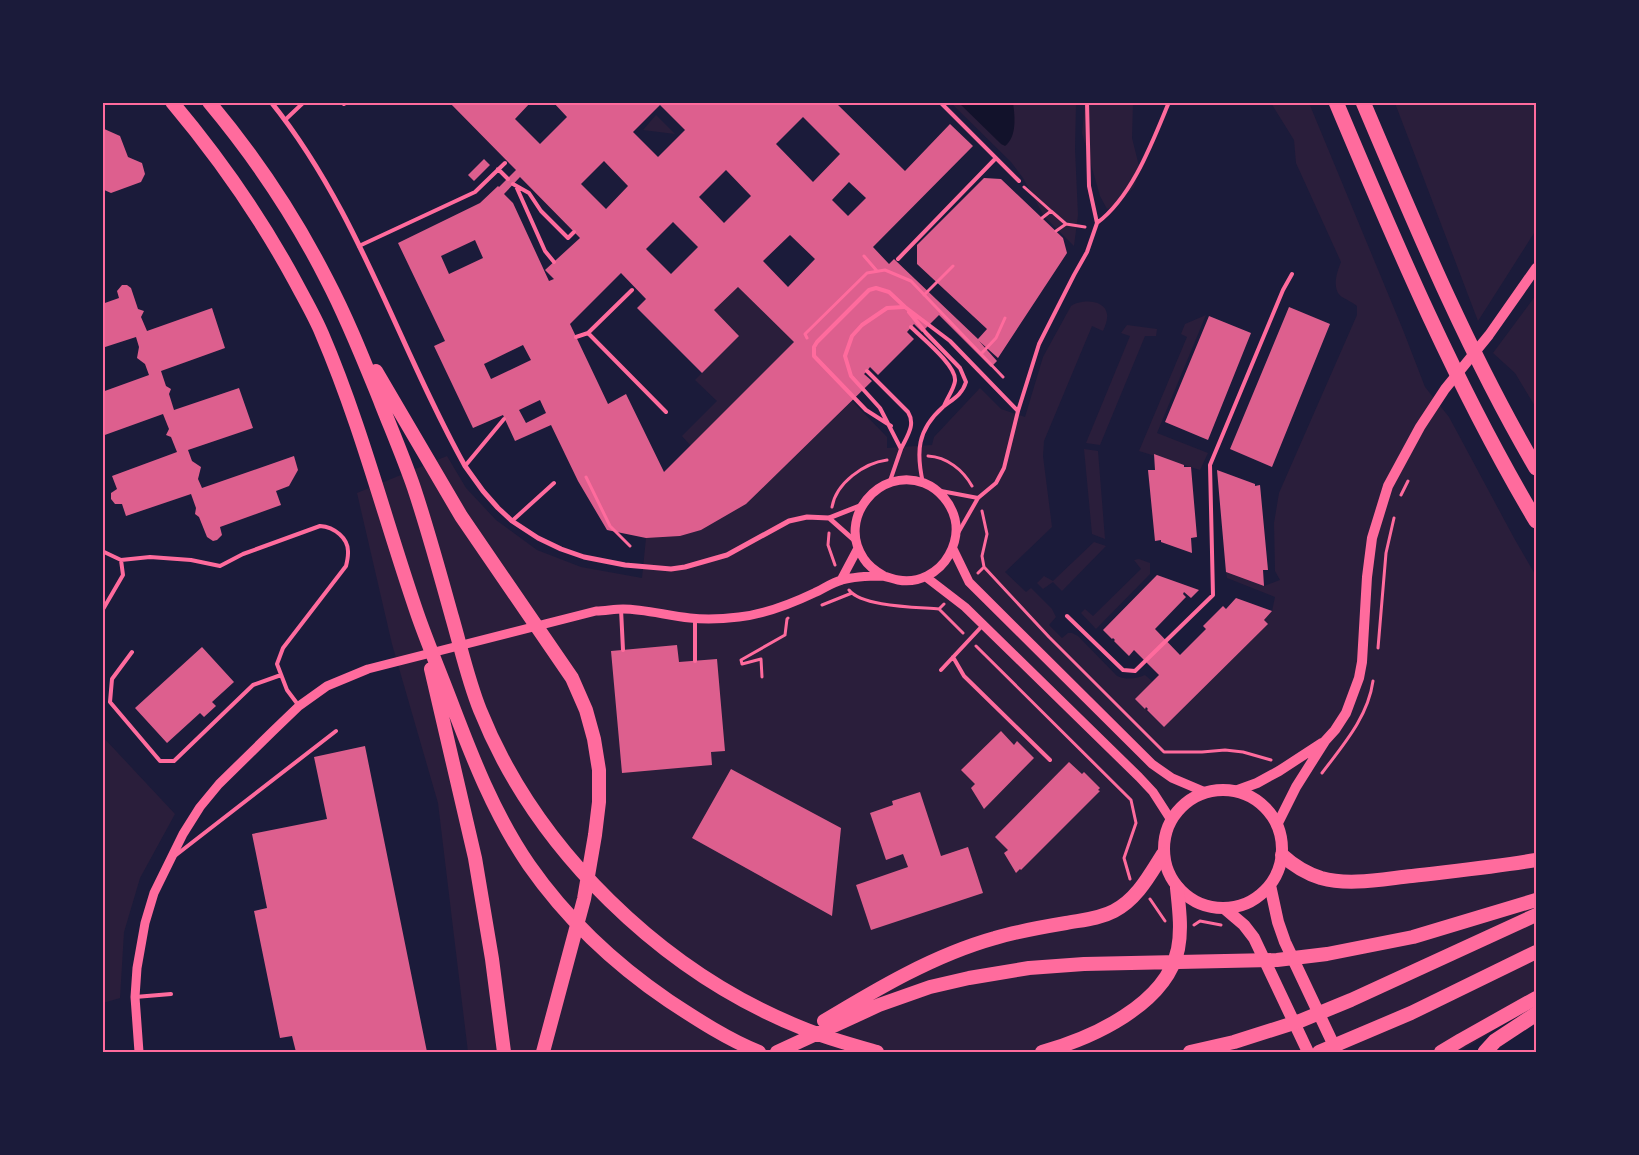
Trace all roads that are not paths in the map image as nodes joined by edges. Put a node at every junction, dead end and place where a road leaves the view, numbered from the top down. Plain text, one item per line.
1 (172, 102) edge
2 (210, 102) edge
3 (271, 102) edge
4 (304, 102) edge
5 (940, 102) edge
6 (1086, 102) edge
7 (1169, 102) edge
8 (1336, 102) edge
9 (1363, 102) edge
10 (285, 120) junction
11 (996, 158) junction
12 (504, 163) dead end
13 (498, 169) junction
14 (508, 179) dead end
15 (1018, 181) dead end
16 (1096, 223) junction
17 (574, 232) dead end
18 (359, 246) junction
19 (898, 259) dead end
20 (554, 262) dead end
21 (1536, 268) edge
22 (1292, 274) dead end
23 (632, 290) dead end
24 (905, 307) junction
25 (346, 318) junction
26 (911, 328) dead end
27 (588, 334) junction
28 (576, 337) dead end
29 (867, 370) dead end
30 (942, 408) junction
31 (1018, 411) junction
32 (666, 412) dead end
33 (504, 419) dead end
34 (891, 426) junction
35 (901, 449) junction
36 (466, 466) junction
37 (1536, 468) edge
38 (554, 483) dead end
39 (889, 483) junction
40 (924, 483) junction
41 (936, 490) junction
42 (978, 498) junction
43 (862, 505) junction
44 (829, 518) junction
45 (512, 521) junction
46 (1536, 521) edge
47 (956, 538) junction
48 (857, 545) junction
49 (953, 549) junction
50 (102, 550) edge
51 (121, 560) junction
52 (884, 576) junction
53 (926, 577) junction
54 (842, 580) junction
55 (621, 610) junction
56 (102, 611) edge
57 (417, 612) junction
58 (1067, 616) dead end
59 (695, 618) junction
60 (983, 625) junction
61 (623, 650) dead end
62 (132, 652) dead end
63 (953, 657) junction
64 (695, 661) dead end
65 (941, 670) dead end
66 (281, 675) junction
67 (299, 706) junction
68 (336, 731) dead end
69 (1325, 741) junction
70 (1050, 760) dead end
71 (1235, 791) junction
72 (1205, 792) junction
73 (1171, 820) junction
74 (1277, 825) junction
75 (1163, 854) junction
76 (1282, 854) junction
77 (1536, 860) edge
78 (168, 862) junction
79 (1270, 885) junction
80 (1178, 888) junction
81 (1536, 900) edge
82 (1224, 908) junction
83 (1536, 915) edge
84 (1536, 952) edge
85 (171, 994) dead end
86 (135, 997) junction
87 (1536, 998) edge
88 (851, 1011) junction
89 (1536, 1014) edge
90 (860, 1048) junction
91 (139, 1052) edge
92 (504, 1052) edge
93 (543, 1052) edge
94 (759, 1052) edge
95 (770, 1052) edge
96 (776, 1052) edge
97 (877, 1052) edge
98 (888, 1052) edge
99 (1042, 1052) edge
100 (1190, 1052) edge
101 (1308, 1052) edge
102 (1318, 1052) edge
103 (1337, 1052) edge
104 (1441, 1052) edge
105 (1485, 1052) edge

1 - 57 highway
2 - 25 highway
3 - 10 street
4 - 10 lane
5 - 11 lane
6 - 16 lane
7 - 16 lane
8 - 46 highway
9 - 37 highway
10 - 18 street
11 - 15 lane
11 - 19 lane
12 - 13 lane
13 - 14 lane
13 - 18 lane
16 - 31 lane
17 - 20 lane
18 - 36 street
21 - 69 main road
22 - 58 lane
23 - 27 lane
24 - 30 lane
24 - 31 lane
24 - 34 lane
24 - 34 lane
25 - 90 highway
25 - 93 highway
26 - 30 lane
27 - 28 lane
27 - 32 lane
29 - 35 lane
30 - 40 lane
31 - 42 lane
33 - 36 lane
34 - 35 lane
35 - 39 lane
36 - 45 street
38 - 45 lane
39 - 40 street
39 - 43 street
40 - 41 street
41 - 42 lane
41 - 47 street
42 - 47 lane
43 - 44 street
43 - 48 street
44 - 45 street
44 - 48 street
47 - 49 street
48 - 52 street
48 - 54 street
49 - 53 street
49 - 72 street
50 - 51 lane
51 - 56 lane
51 - 66 lane
52 - 53 street
52 - 54 street
53 - 60 street
54 - 59 street
55 - 59 street
55 - 61 lane
55 - 67 street
57 - 92 highway
57 - 94 highway
59 - 64 lane
60 - 63 lane
60 - 73 street
62 - 66 lane
63 - 65 lane
63 - 70 lane
66 - 67 lane
67 - 78 street
68 - 78 lane
69 - 71 main road
69 - 74 main road
71 - 72 main road
71 - 74 main road
72 - 73 main road
73 - 75 main road
74 - 76 main road
75 - 80 main road
75 - 88 highway
76 - 77 highway
76 - 79 main road
78 - 86 street
79 - 82 main road
79 - 103 main road
80 - 82 main road
80 - 99 highway
81 - 88 highway
82 - 101 main road
83 - 100 highway
84 - 102 highway
85 - 86 lane
86 - 91 street
87 - 104 highway
88 - 95 highway
88 - 96 highway
89 - 105 highway
90 - 97 highway
90 - 98 highway

